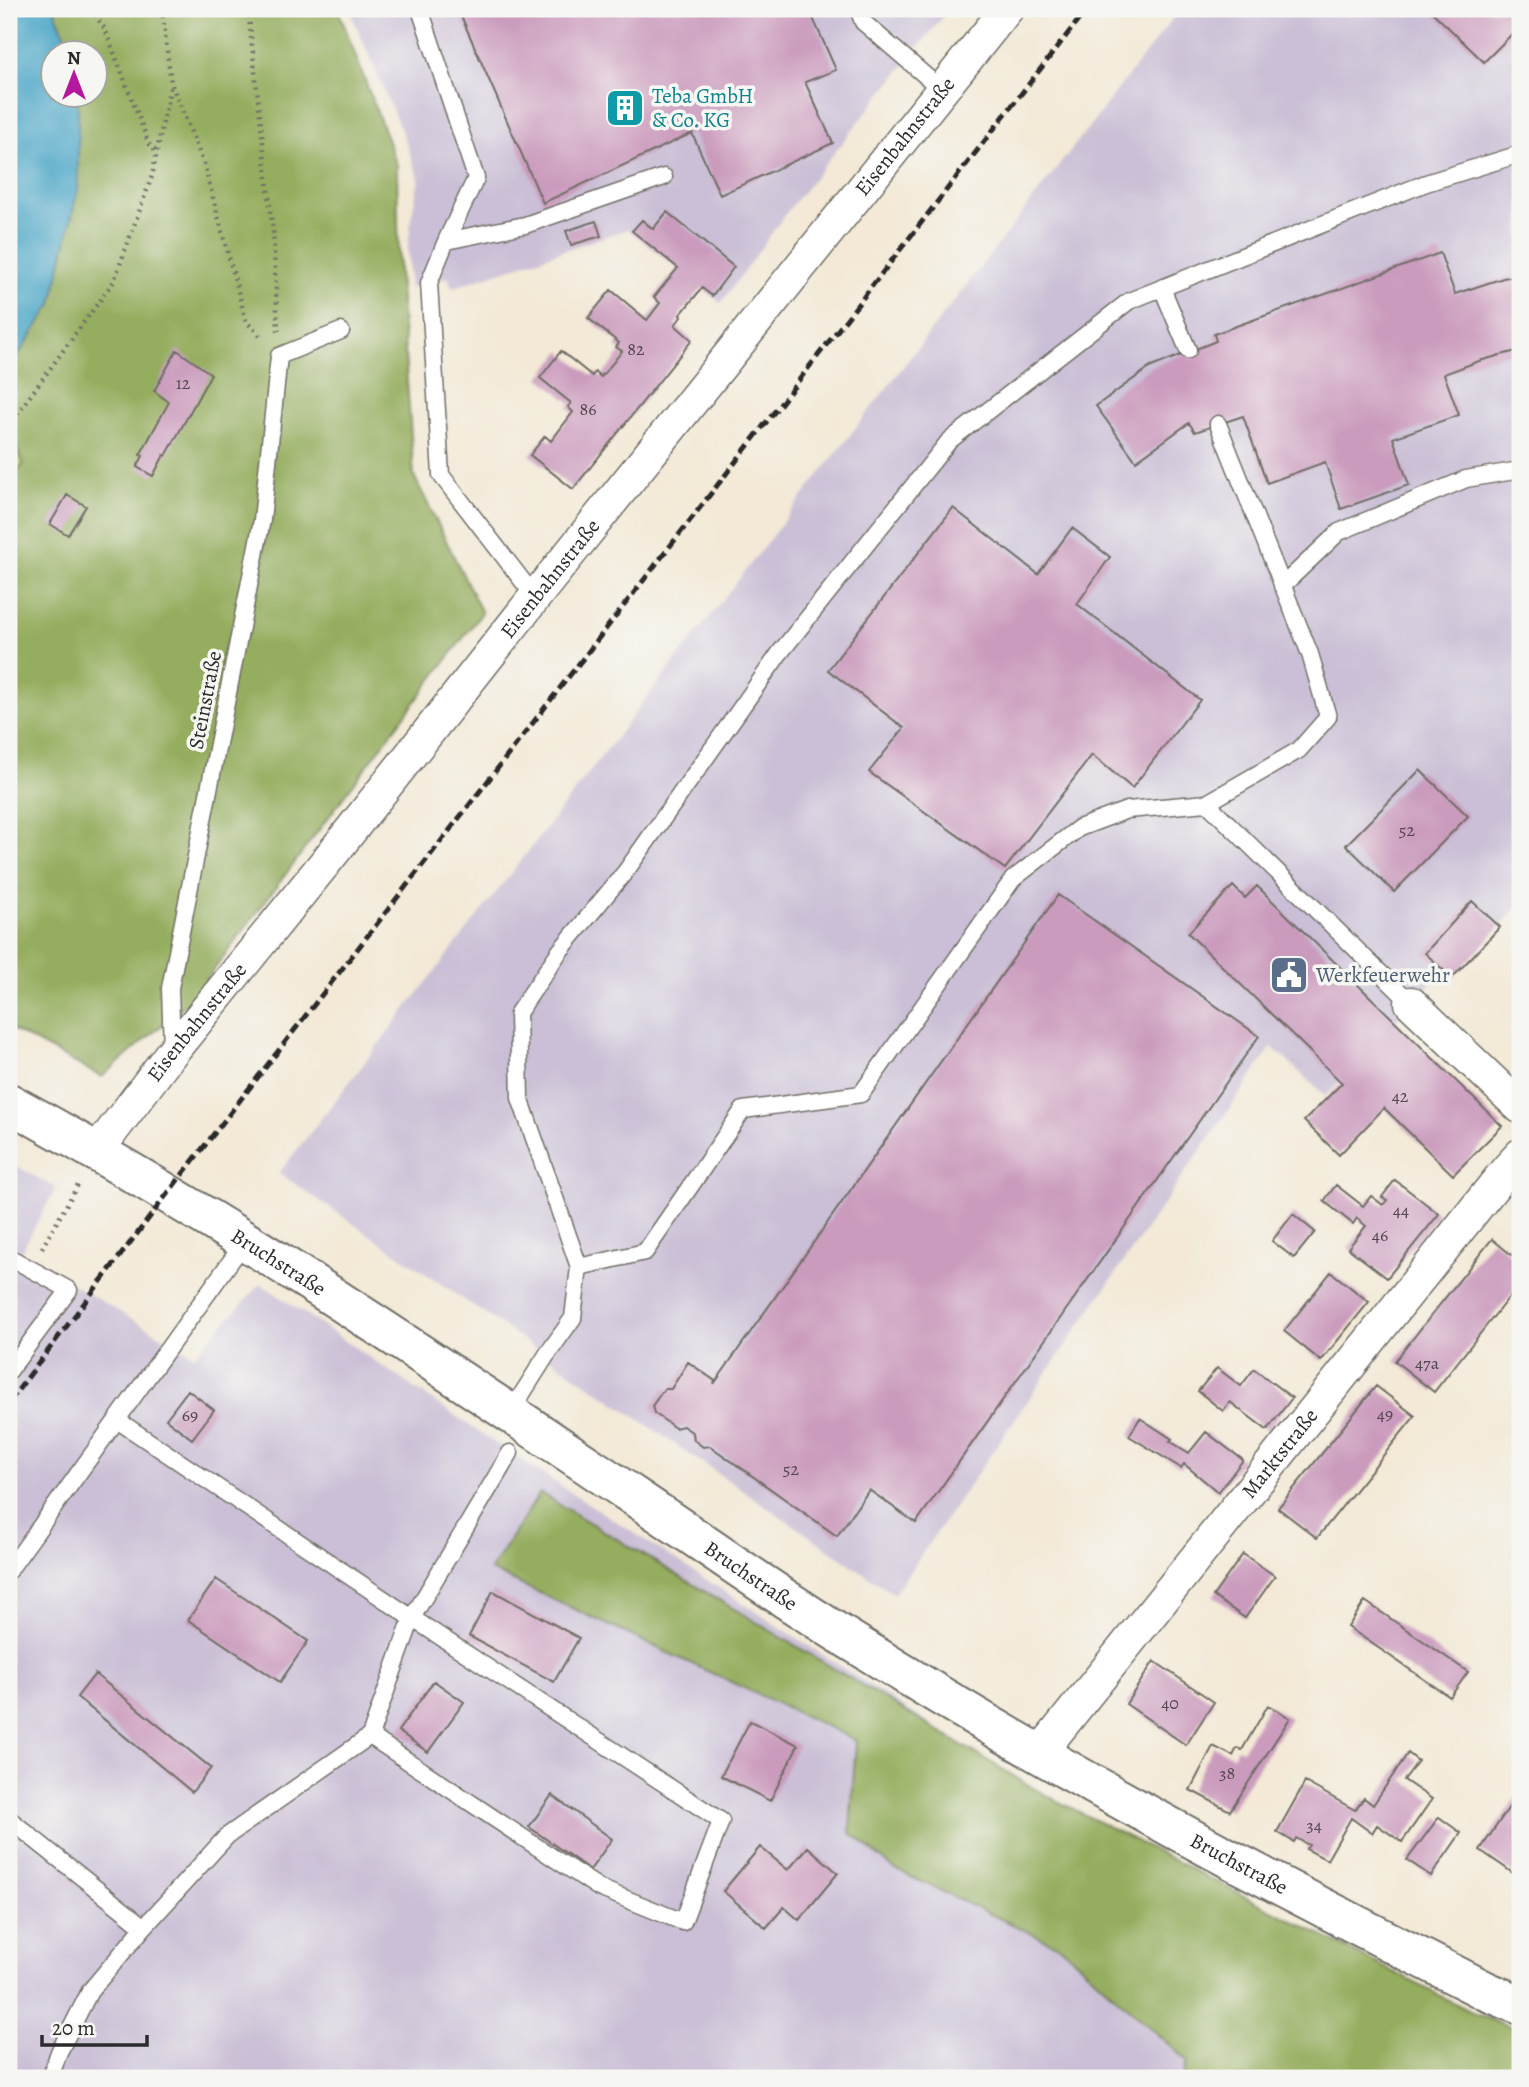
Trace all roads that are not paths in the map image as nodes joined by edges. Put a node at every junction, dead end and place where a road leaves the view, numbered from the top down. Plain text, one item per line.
1 (420, 9) edge
2 (858, 9) edge
3 (1007, 9) edge
4 (942, 90) junction
5 (1520, 154) edge
6 (664, 177) dead end
7 (446, 242) junction
8 (1162, 288) junction
9 (341, 331) dead end
10 (1188, 350) dead end
11 (1218, 424) dead end
12 (1520, 470) edge
13 (1282, 586) junction
14 (535, 597) junction
15 (1207, 803) junction
16 (1411, 1003) joint
17 (172, 1052) junction
18 (9, 1103) edge
19 (1520, 1107) edge
20 (97, 1151) junction
21 (1520, 1155) edge
22 (246, 1240) junction
23 (9, 1257) edge
24 (579, 1267) junction
25 (9, 1371) edge
26 (510, 1413) junction
27 (117, 1420) junction
28 (510, 1453) dead end
29 (9, 1570) edge
30 (412, 1618) junction
31 (370, 1736) junction
32 (1039, 1754) junction
33 (9, 1819) edge
34 (144, 1927) junction
35 (1520, 2005) edge
36 (51, 2078) edge

1 - 7 lane
2 - 4 lane
3 - 4 street, Eisenbahnstraße
4 - 14 street, Eisenbahnstraße
5 - 8 lane
6 - 7 lane
7 - 14 lane
8 - 10 lane
8 - 24 lane
9 - 17 lane, Steinstraße
11 - 13 lane
12 - 13 lane
13 - 15 lane
14 - 17 street, Eisenbahnstraße
15 - 16 lane
15 - 24 lane
16 - 19 street
17 - 20 street, Eisenbahnstraße
18 - 20 street, Bruchstraße
20 - 22 street, Bruchstraße
21 - 32 street, Marktstraße
22 - 26 street, Bruchstraße
22 - 27 lane
23 - 25 lane
24 - 26 lane
26 - 32 street, Bruchstraße
27 - 29 lane
27 - 30 lane
28 - 30 lane
30 - 31 lane
30 - 31 lane
31 - 34 lane
32 - 35 street, Bruchstraße
33 - 34 lane
34 - 36 lane

